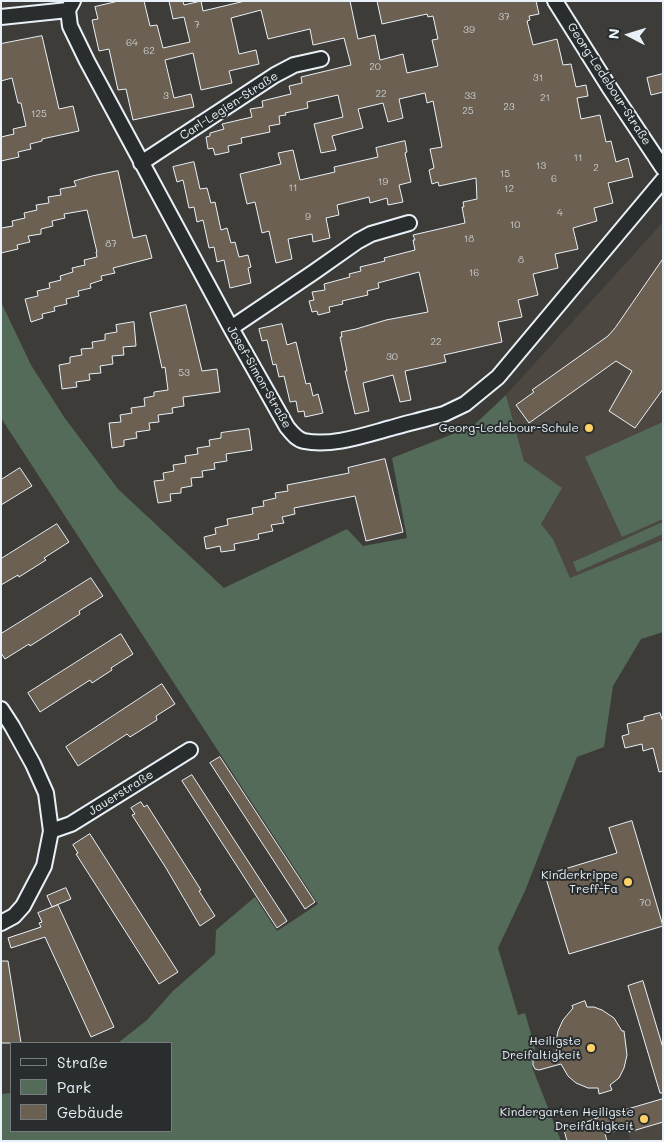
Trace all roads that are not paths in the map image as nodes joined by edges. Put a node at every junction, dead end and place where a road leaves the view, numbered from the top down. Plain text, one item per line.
1 (555, 1) edge
2 (71, 5) edge
3 (1, 17) edge
4 (321, 59) dead end
5 (142, 163) junction
6 (663, 168) edge
7 (663, 180) edge
8 (409, 223) dead end
9 (231, 328) junction
10 (1, 709) edge
11 (190, 750) dead end
12 (51, 831) junction
13 (1, 923) edge

1 - 6 street, Georg-Ledebour-Straße
2 - 3 street
2 - 5 street, Josef-Simon-Straße
4 - 5 street, Carl-Legien-Straße
5 - 9 street, Josef-Simon-Straße
7 - 9 street, Josef-Simon-Straße
8 - 9 street
10 - 12 street
11 - 12 street, Jauerstraße
12 - 13 street

